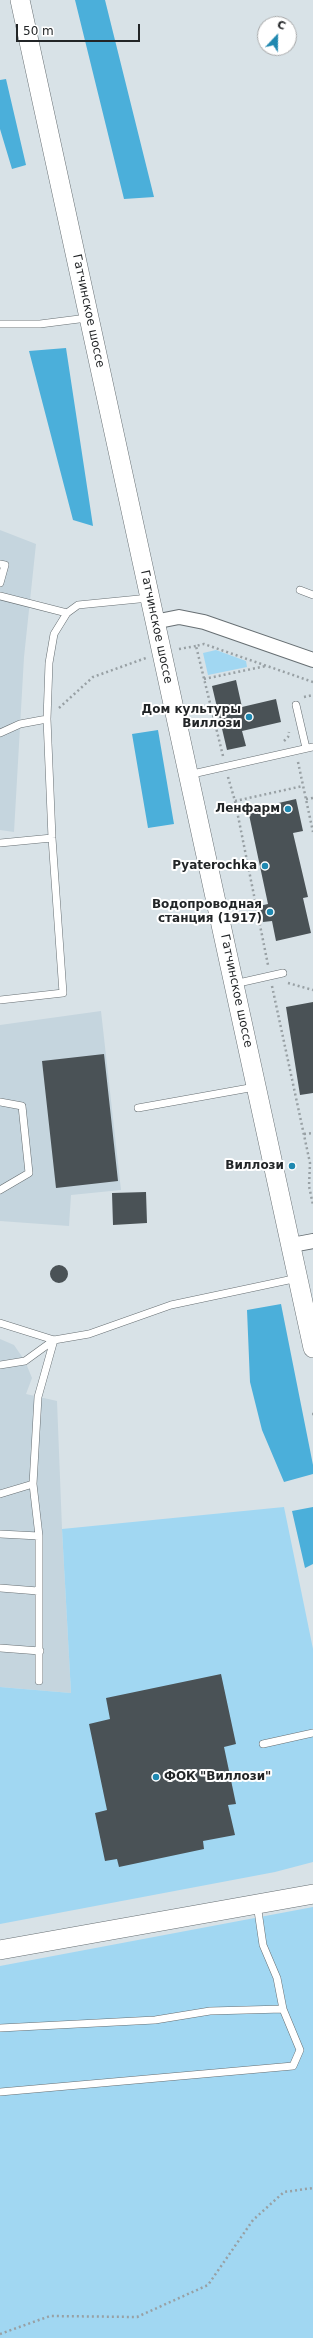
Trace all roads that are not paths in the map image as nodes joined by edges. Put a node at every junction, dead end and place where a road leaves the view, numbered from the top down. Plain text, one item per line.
1 (20, 0) edge
2 (90, 318) junction
3 (0, 324) edge
4 (0, 564) edge
5 (0, 583) edge
6 (300, 590) dead end
7 (313, 595) edge
8 (0, 596) edge
9 (149, 598) junction
10 (67, 613) junction
11 (154, 622) junction
12 (313, 660) edge
13 (297, 702) road end
14 (47, 719) junction
15 (0, 733) edge
16 (309, 748) edge
17 (188, 775) junction
18 (52, 838) junction
19 (0, 843) edge
20 (284, 973) dead end
21 (234, 984) junction
22 (0, 1000) edge
23 (257, 1087) junction
24 (0, 1102) edge
25 (138, 1108) dead end
26 (0, 1190) edge
27 (313, 1241) edge
28 (292, 1245) junction
29 (298, 1278) junction
30 (0, 1323) edge
31 (54, 1340) junction
32 (313, 1348) edge
33 (0, 1365) edge
34 (33, 1484) junction
35 (0, 1494) edge
36 (0, 1534) edge
37 (39, 1536) junction
38 (0, 1588) edge
39 (38, 1591) junction
40 (0, 1648) edge
41 (40, 1650) junction
42 (39, 1681) dead end
43 (313, 1733) edge
44 (263, 1744) dead end
45 (313, 1894) edge
46 (257, 1904) junction
47 (0, 1950) edge
48 (283, 2009) junction
49 (0, 2028) edge
50 (0, 2092) edge

1 - 2 main road, Гатчинское шоссе
2 - 3 lane
2 - 9 main road, Гатчинское шоссе
4 - 5 lane
6 - 7 lane
8 - 10 lane
9 - 10 lane
9 - 11 main road, Гатчинское шоссе
10 - 14 lane
11 - 12 street
11 - 17 main road, Гатчинское шоссе
13 - 16 lane
14 - 15 lane
14 - 18 lane
16 - 17 lane
17 - 21 main road, Гатчинское шоссе
18 - 19 lane
18 - 22 lane
20 - 21 lane
21 - 23 main road, Гатчинское шоссе
23 - 25 lane
23 - 28 main road, Гатчинское шоссе
24 - 26 lane
27 - 28 street
28 - 29 main road, Гатчинское шоссе
29 - 31 lane
29 - 32 main road, Гатчинское шоссе
30 - 31 lane
31 - 33 lane
31 - 34 lane
34 - 35 lane
34 - 37 lane
36 - 37 lane
37 - 39 lane
38 - 39 lane
39 - 41 lane
40 - 41 lane
41 - 42 lane
43 - 44 lane
45 - 46 main road
46 - 47 main road
46 - 48 lane
48 - 49 lane
48 - 50 lane

